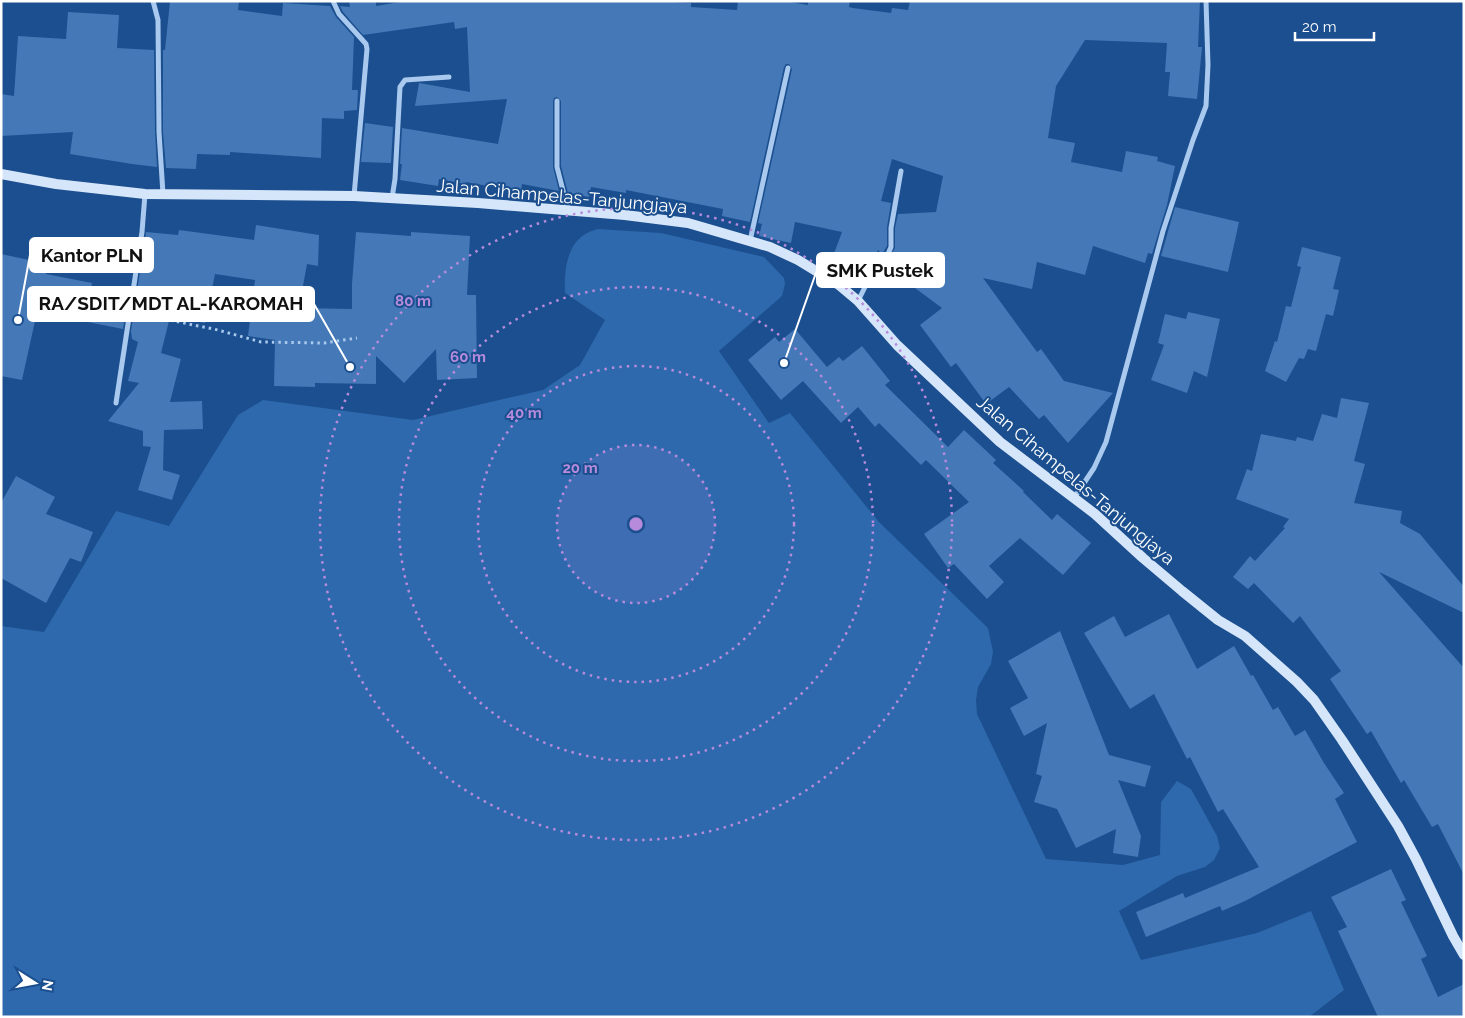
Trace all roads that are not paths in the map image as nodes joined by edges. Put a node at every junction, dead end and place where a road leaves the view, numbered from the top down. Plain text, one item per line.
1 (153, 1) edge
2 (333, 1) edge
3 (1206, 1) edge
4 (788, 68) dead end
5 (449, 77) dead end
6 (557, 101) dead end
7 (901, 171) dead end
8 (1, 174) edge
9 (145, 194) junction
10 (163, 194) junction
11 (354, 196) junction
12 (392, 198) junction
13 (568, 210) junction
14 (750, 241) junction
15 (858, 301) junction
16 (116, 403) dead end
17 (1074, 498) junction
18 (1464, 955) edge

1 - 10 street
2 - 11 street
3 - 17 street
4 - 14 street
5 - 12 street
6 - 13 street
7 - 15 street
8 - 9 main road, Jalan Cihampelas-Tanjungjaya
9 - 10 main road, Jalan Cihampelas-Tanjungjaya
9 - 16 street
10 - 11 main road, Jalan Cihampelas-Tanjungjaya
11 - 12 main road, Jalan Cihampelas-Tanjungjaya
12 - 13 main road, Jalan Cihampelas-Tanjungjaya
13 - 14 main road, Jalan Cihampelas-Tanjungjaya
14 - 15 main road, Jalan Cihampelas-Tanjungjaya
15 - 17 main road, Jalan Cihampelas-Tanjungjaya
17 - 18 main road, Jalan Cihampelas-Tanjungjaya

